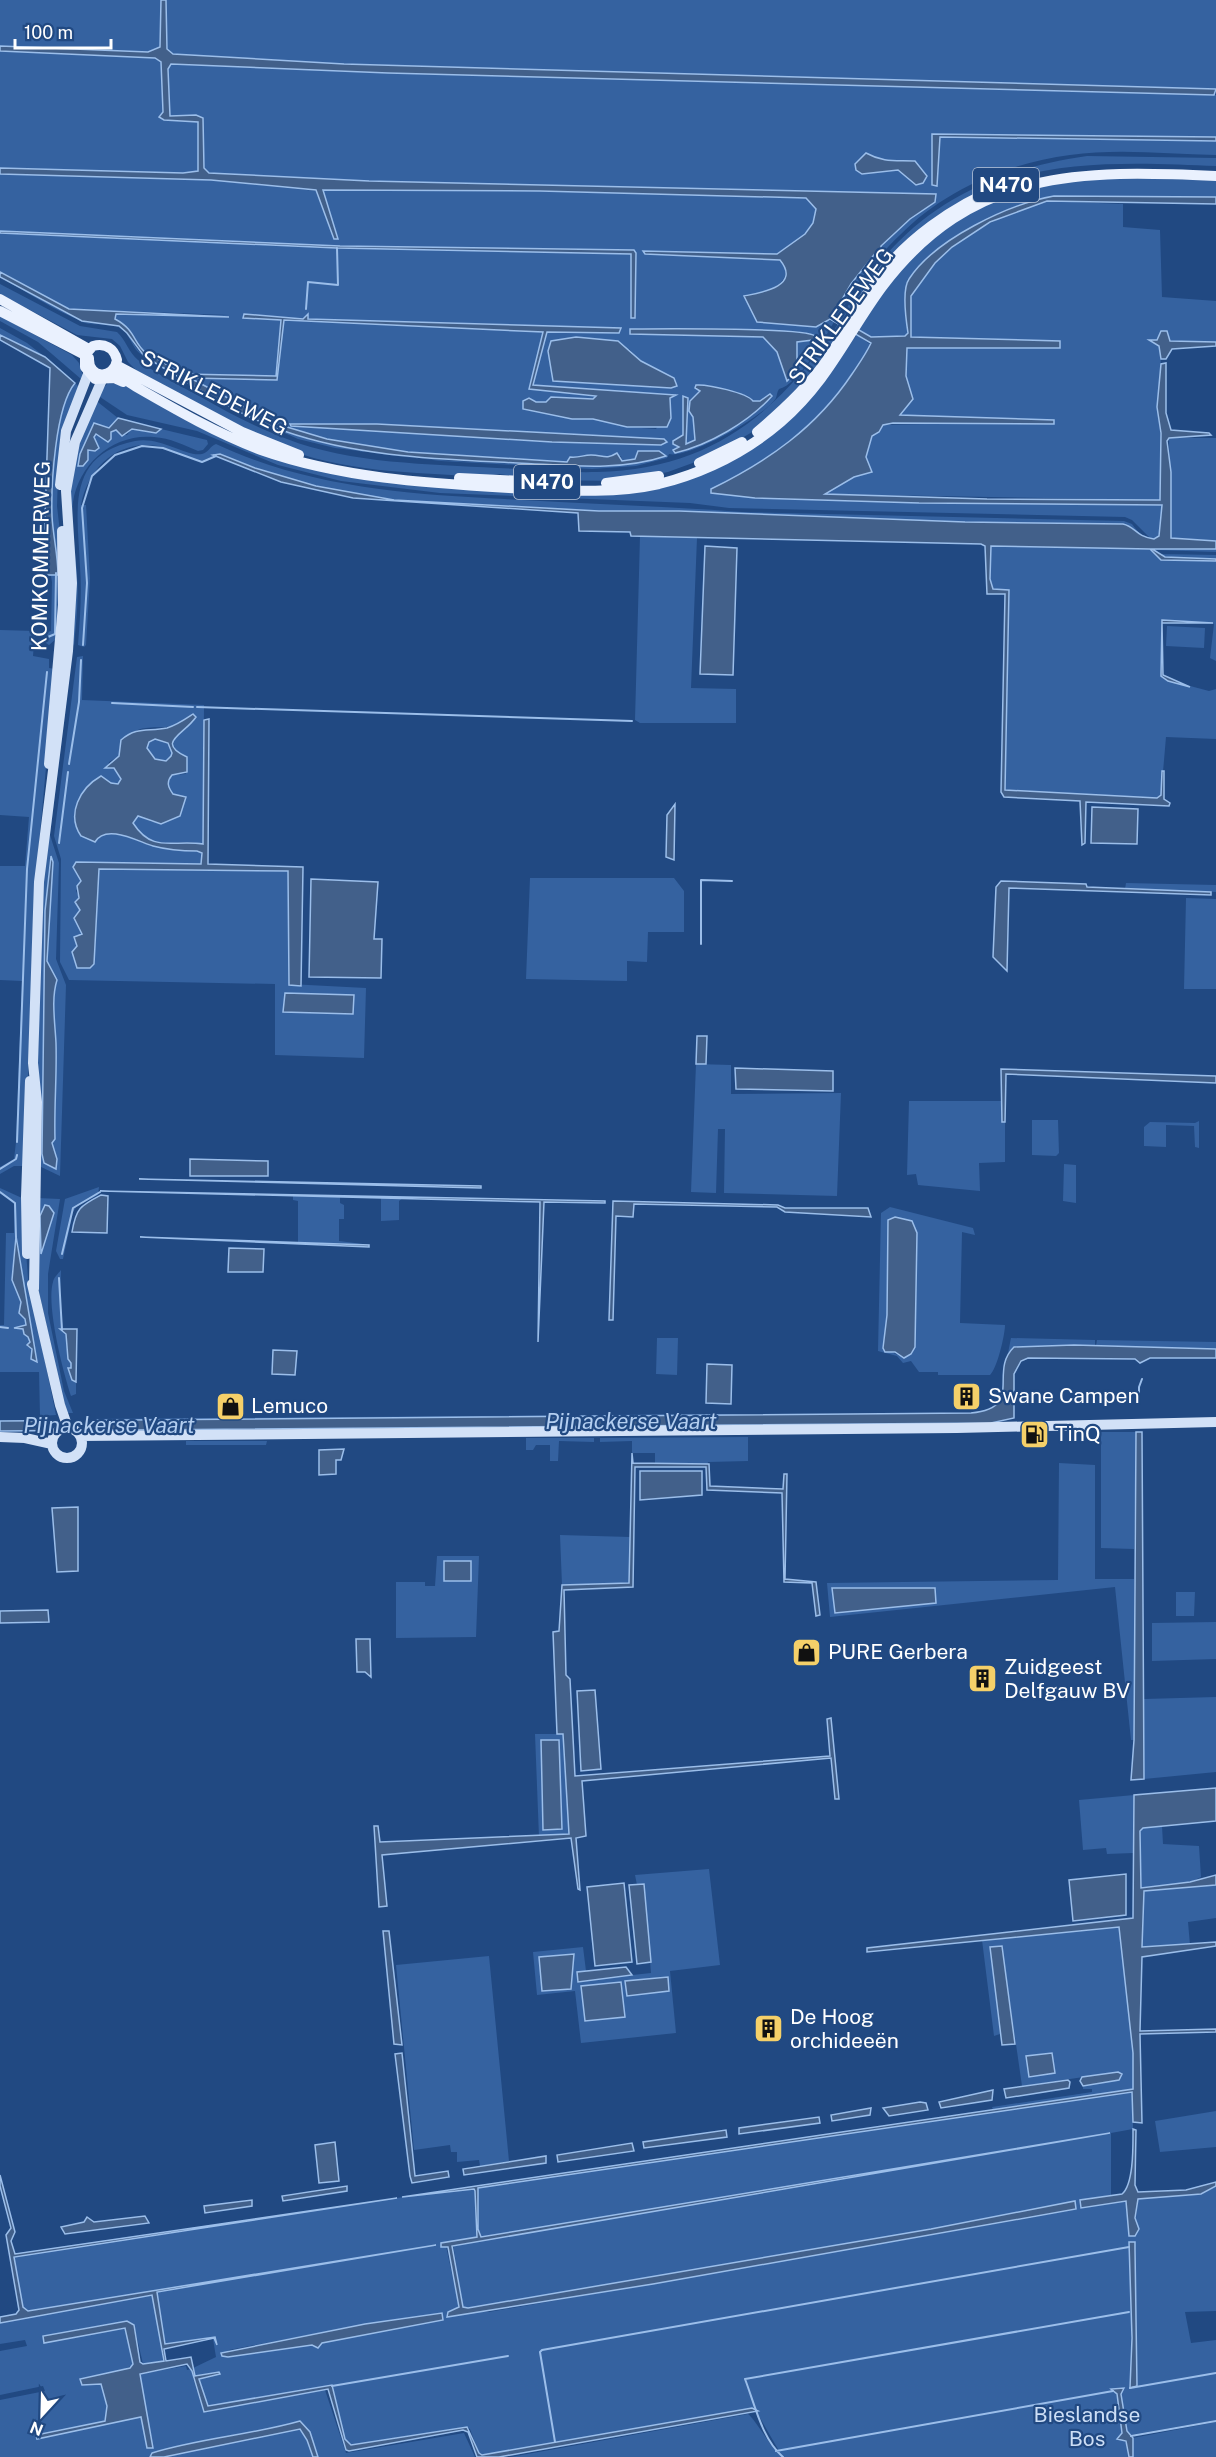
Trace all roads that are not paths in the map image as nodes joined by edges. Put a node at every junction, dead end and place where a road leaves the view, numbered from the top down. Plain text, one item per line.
1 (1216, 170) edge
2 (1216, 176) edge
3 (0, 299) edge
4 (0, 311) edge
5 (851, 328) junction
6 (70, 342) junction
7 (86, 355) junction
8 (88, 374) junction
9 (109, 374) junction
10 (131, 378) junction
11 (50, 779) junction
12 (1216, 1422) edge
13 (65, 1432) junction
14 (0, 1437) edge

1 - 5 main road, STRIKLEDEWEG / N470
2 - 5 main road, STRIKLEDEWEG / N470
3 - 6 main road, N470
4 - 6 main road, N470
5 - 10 main road, STRIKLEDEWEG / N470
6 - 7 main road, N470
6 - 10 main road, N470
7 - 8 main road
7 - 9 main road, N470
7 - 9 main road, N470
8 - 9 main road, N470
8 - 11 main road, KOMKOMMERWEG
9 - 10 main road, STRIKLEDEWEG / N470
9 - 11 main road, KOMKOMMERWEG
11 - 13 main road, KOMKOMMERWEG
12 - 13 main road
13 - 14 main road

